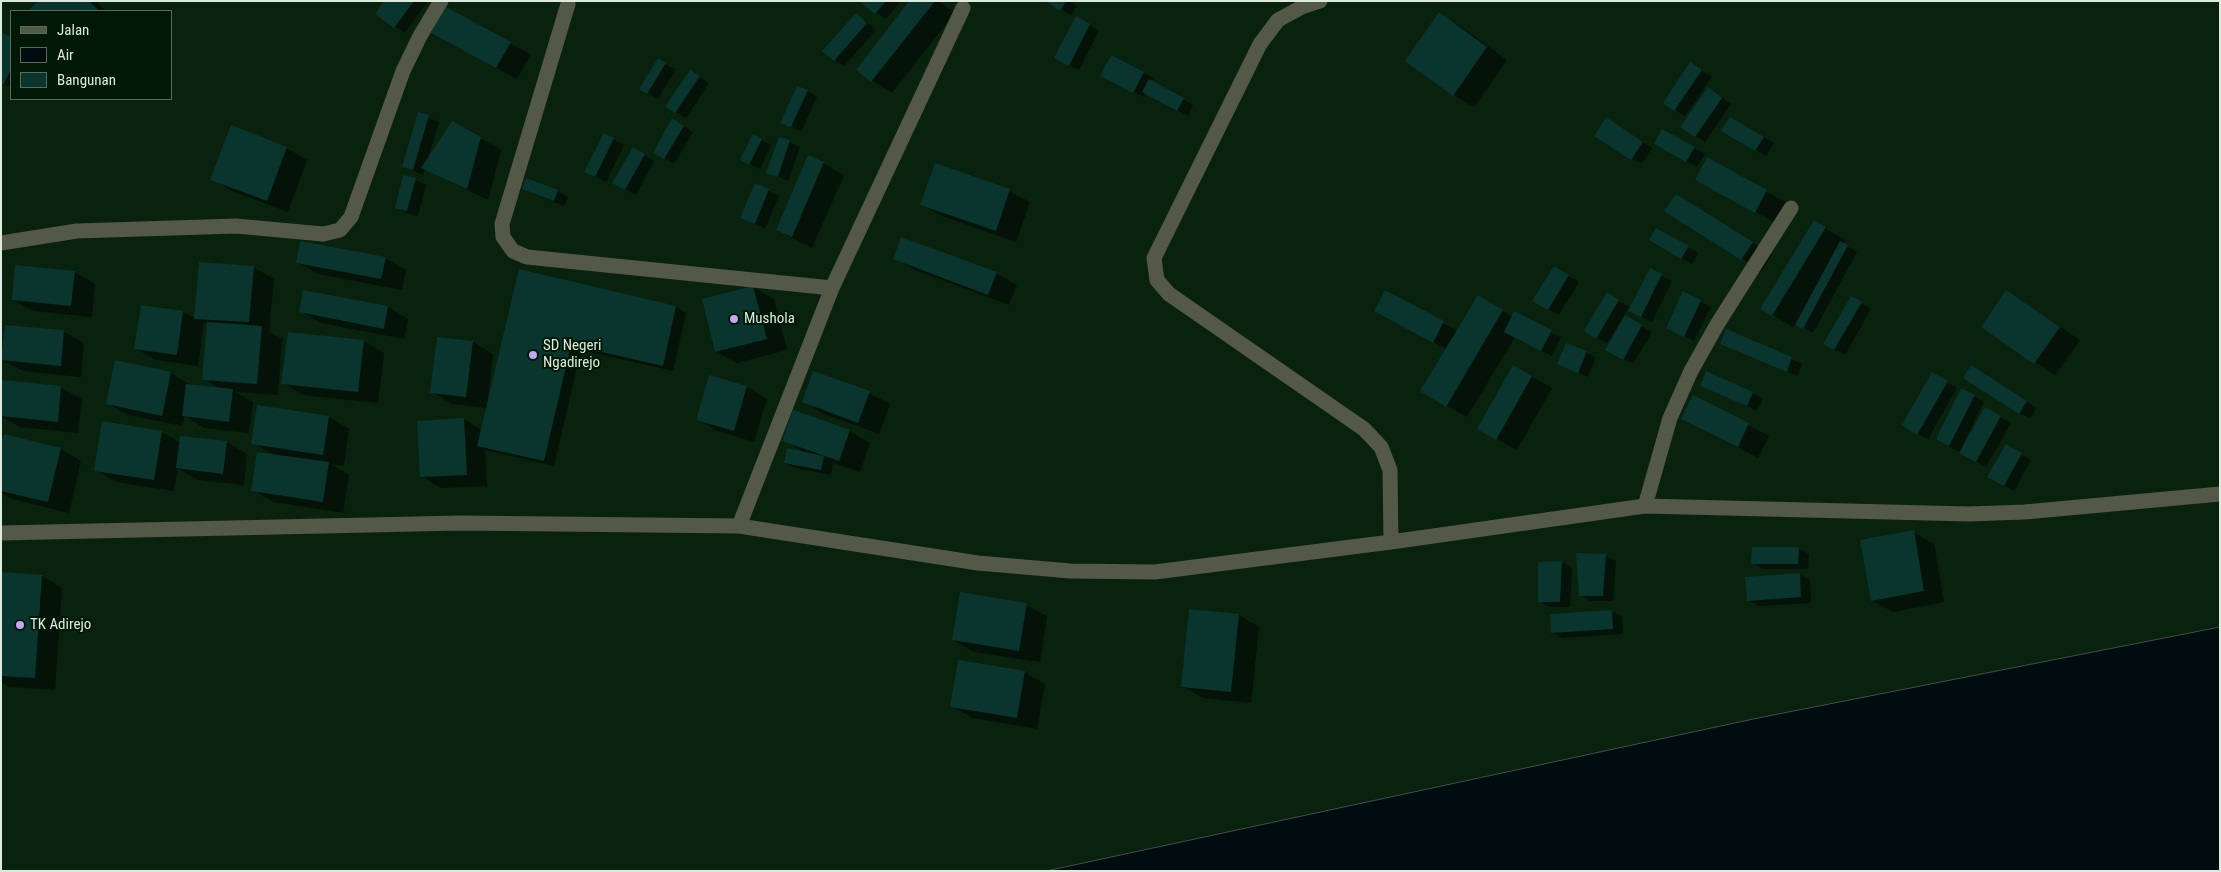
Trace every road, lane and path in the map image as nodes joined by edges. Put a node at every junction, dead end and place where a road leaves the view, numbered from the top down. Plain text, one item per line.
1 (440, 1) edge
2 (1320, 1) edge
3 (568, 4) dead end
4 (963, 8) dead end
5 (1791, 208) dead end
6 (1, 243) edge
7 (832, 288) junction
8 (2220, 494) edge
9 (1645, 506) junction
10 (739, 526) junction
11 (1, 533) edge
12 (1391, 542) junction

1 - 6 street
2 - 12 street
3 - 7 street
4 - 7 street
5 - 9 street
7 - 10 street
8 - 9 street
9 - 12 street
10 - 11 street
10 - 12 street

